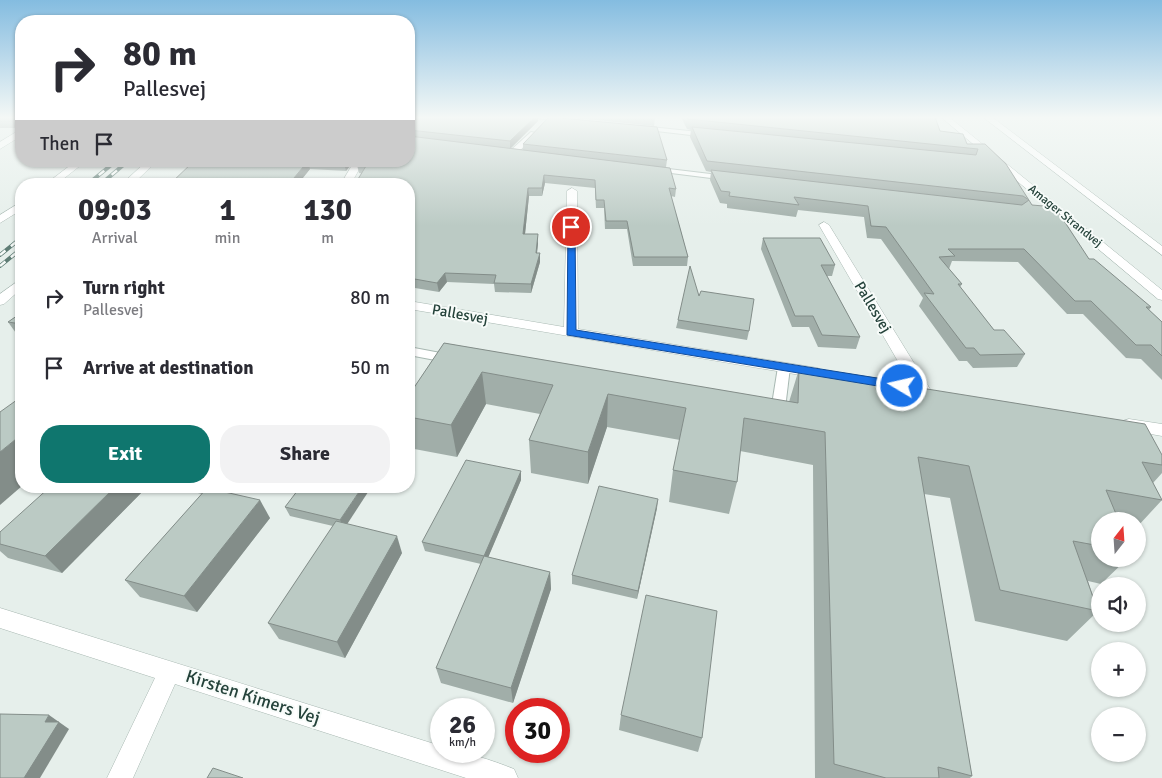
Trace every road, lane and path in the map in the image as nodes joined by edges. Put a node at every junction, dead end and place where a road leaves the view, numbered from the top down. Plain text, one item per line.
1 (516, 153) edge
2 (986, 153) edge
3 (1034, 153) edge
4 (523, 154) edge
5 (74, 167) edge
6 (146, 167) edge
7 (355, 167) edge
8 (642, 168) edge
9 (58, 178) edge
10 (135, 178) edge
11 (349, 178) edge
12 (740, 180) edge
13 (572, 191) dead end
14 (15, 209) edge
15 (0, 220) edge
16 (824, 225) dead end
17 (1162, 252) edge
18 (15, 288) edge
19 (1162, 296) edge
20 (0, 301) edge
21 (415, 306) edge
22 (571, 333) junction
23 (415, 352) edge
24 (467, 362) edge
25 (784, 367) junction
26 (833, 375) edge
27 (902, 386) edge
28 (922, 389) junction
29 (941, 392) edge
30 (767, 416) edge
31 (1114, 422) edge
32 (1162, 430) edge
33 (0, 618) edge
34 (170, 671) junction
35 (120, 778) edge
36 (504, 778) edge

1 - 4 lane
2 - 19 street, Amager Strandvej
3 - 17 street
5 - 9 street
6 - 10 street
7 - 11 street
8 - 12 lane
13 - 22 street
14 - 15 street
16 - 28 street, Pallesvej
18 - 20 street
21 - 22 street, Pallesvej
22 - 25 street, Pallesvej
23 - 24 lane
25 - 26 street, Pallesvej
25 - 30 lane
27 - 28 street
28 - 29 street
31 - 32 street
33 - 34 street, Kirsten Kimers Vej
34 - 35 street
34 - 36 street, Kirsten Kimers Vej

